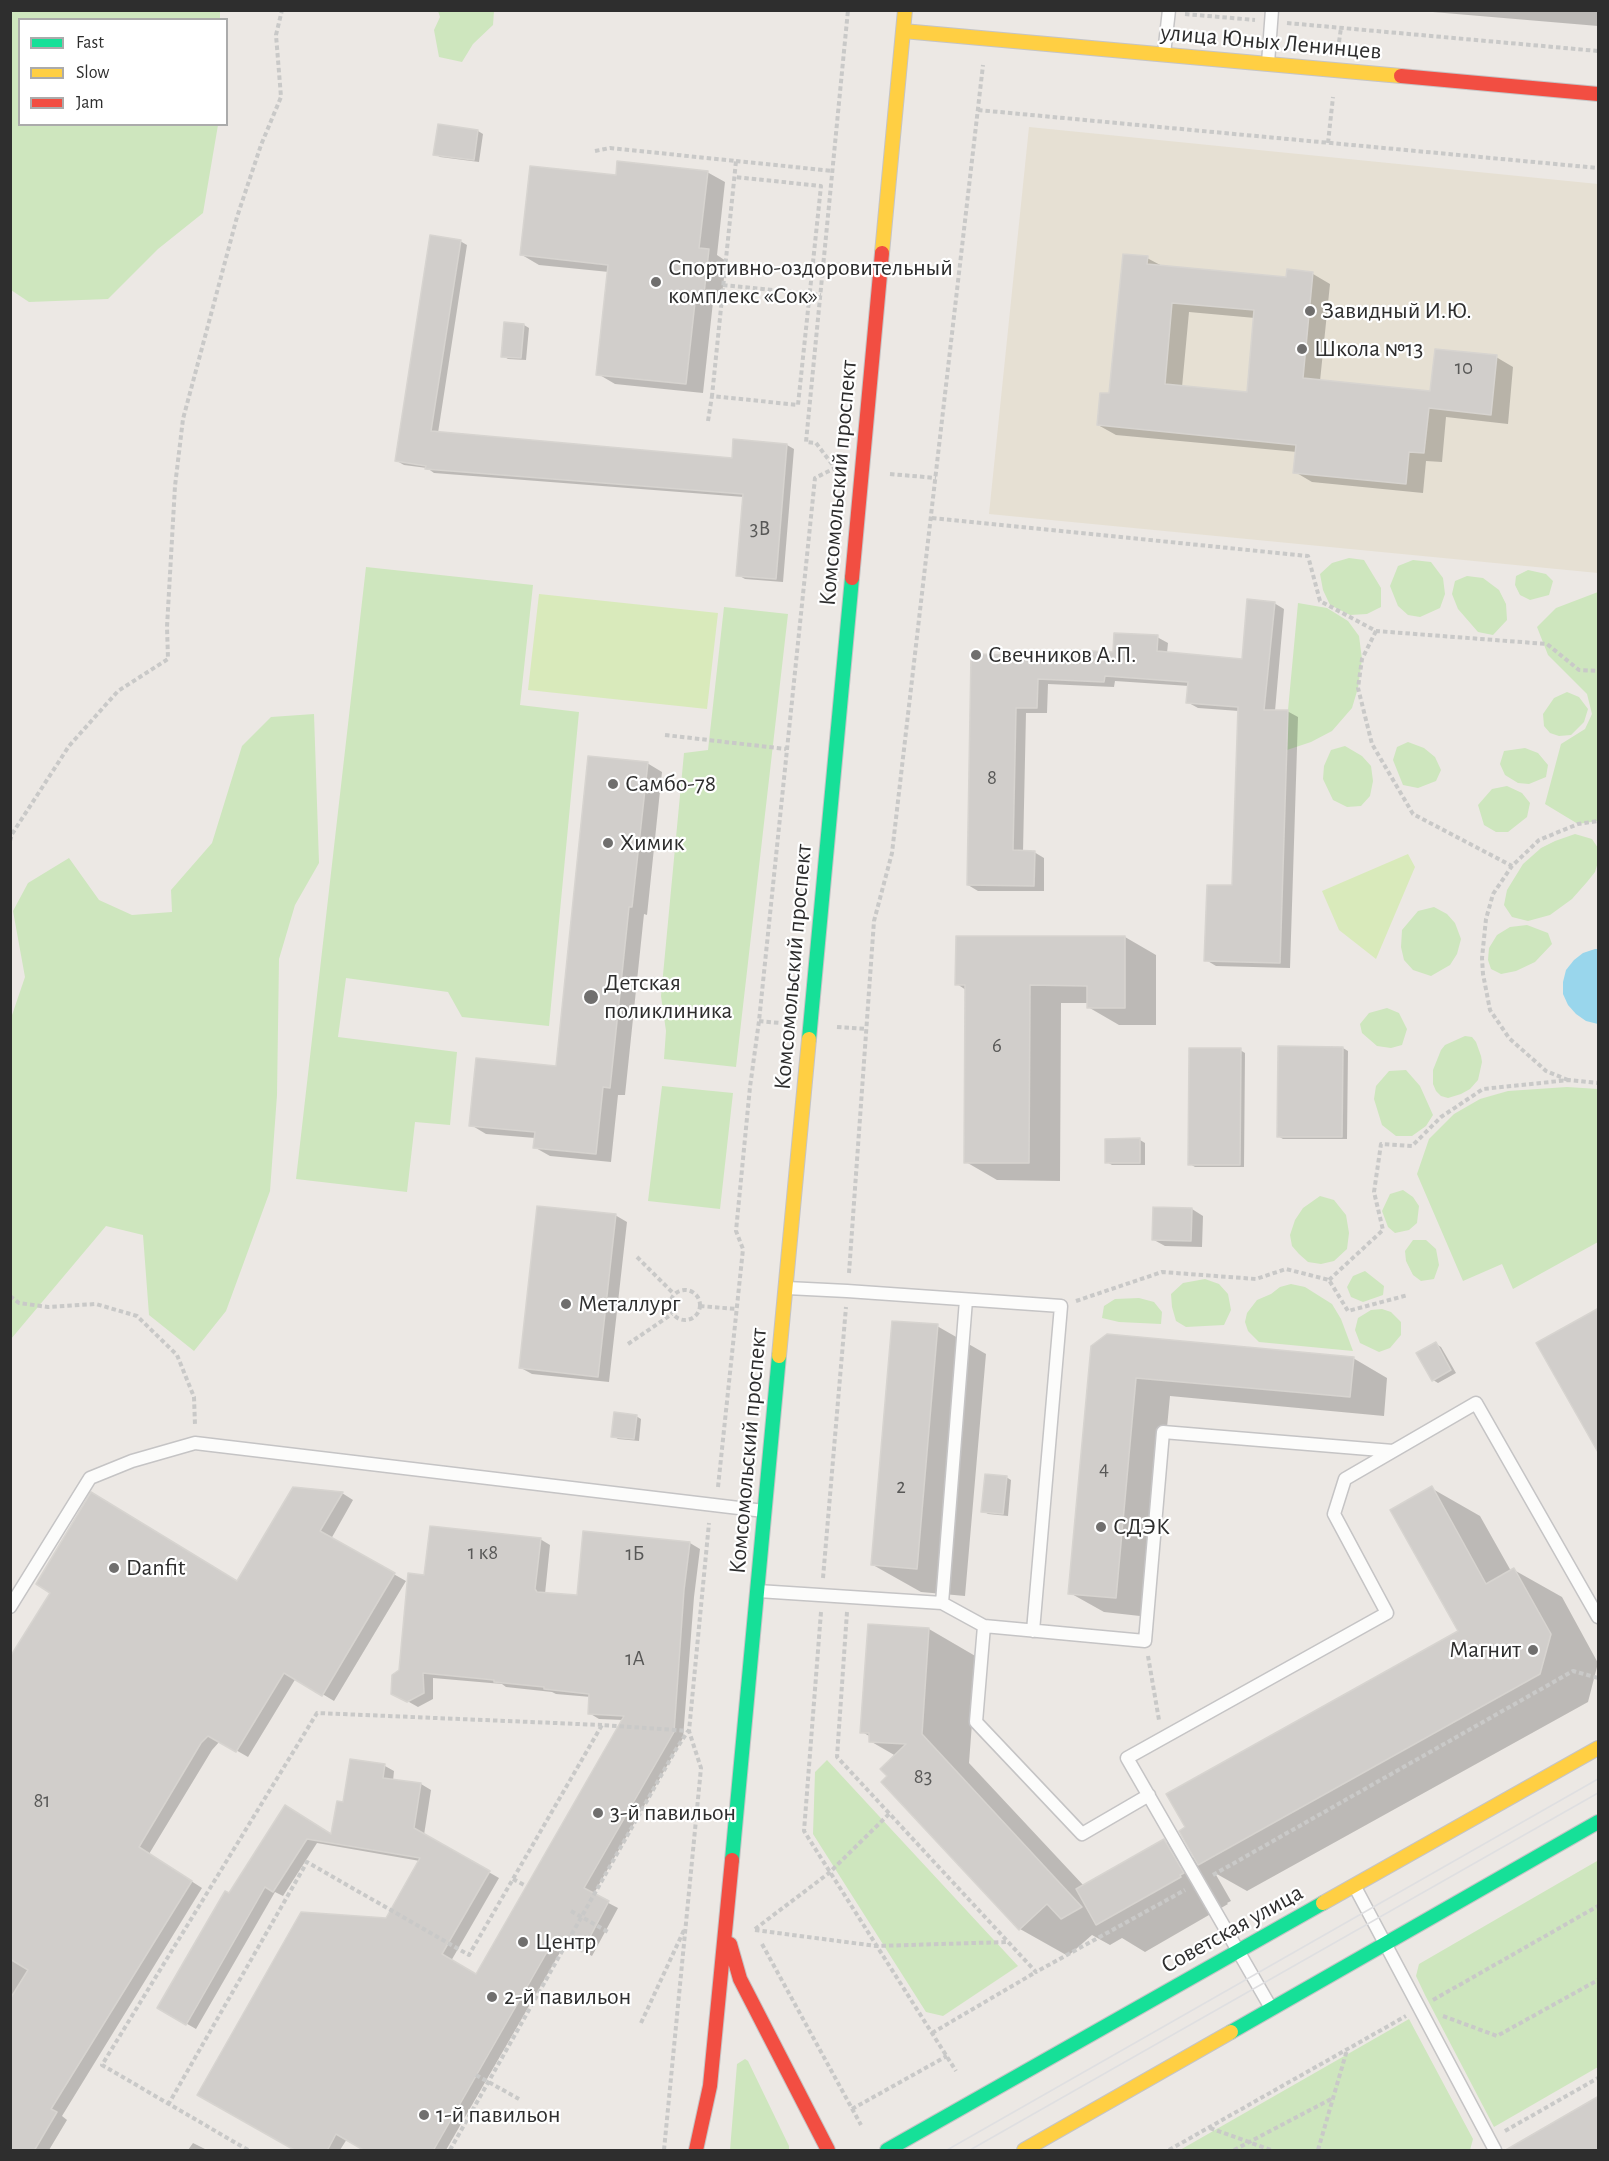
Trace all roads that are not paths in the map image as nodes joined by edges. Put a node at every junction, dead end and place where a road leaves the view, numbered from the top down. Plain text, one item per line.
1 (905, 10) edge
2 (1168, 12) edge
3 (1272, 16) edge
4 (903, 31) junction
5 (1164, 55) junction
6 (1268, 64) junction
7 (1599, 94) edge
8 (786, 1288) junction
9 (966, 1300) junction
10 (1395, 1451) junction
11 (765, 1511) junction
12 (757, 1591) junction
13 (942, 1603) junction
14 (10, 1607) edge
15 (1599, 1617) edge
16 (984, 1626) junction
17 (1033, 1631) junction
18 (1599, 1748) edge
19 (1149, 1795) junction
20 (1599, 1822) edge
21 (1354, 1886) junction
22 (726, 1928) junction
23 (1386, 1944) junction
24 (1238, 1951) junction
25 (1271, 2009) junction
26 (1492, 2145) edge
27 (696, 2151) edge
28 (828, 2151) edge
29 (887, 2151) edge
30 (1024, 2151) edge

1 - 4 street, Комсомольский проспект
2 - 5 lane
3 - 6 lane
4 - 5 street, улица Юных Ленинцев
4 - 8 street, Комсомольский проспект
5 - 6 street, улица Юных Ленинцев
6 - 7 street, улица Юных Ленинцев
8 - 9 lane
8 - 11 street, Комсомольский проспект
9 - 13 lane
9 - 17 lane
10 - 15 lane
10 - 17 lane
10 - 19 lane
11 - 12 street, Комсомольский проспект
11 - 14 lane
12 - 13 lane
12 - 22 street, Комсомольский проспект
13 - 16 lane
16 - 17 lane
16 - 19 lane
18 - 21 street, Советская улица
19 - 24 lane
20 - 23 street
21 - 23 lane
21 - 24 street, Советская улица
22 - 27 street, Комсомольский проспект
22 - 28 street, Комсомольский проспект
23 - 25 street
23 - 26 lane
24 - 25 lane
24 - 29 street, Советская улица
25 - 30 street

